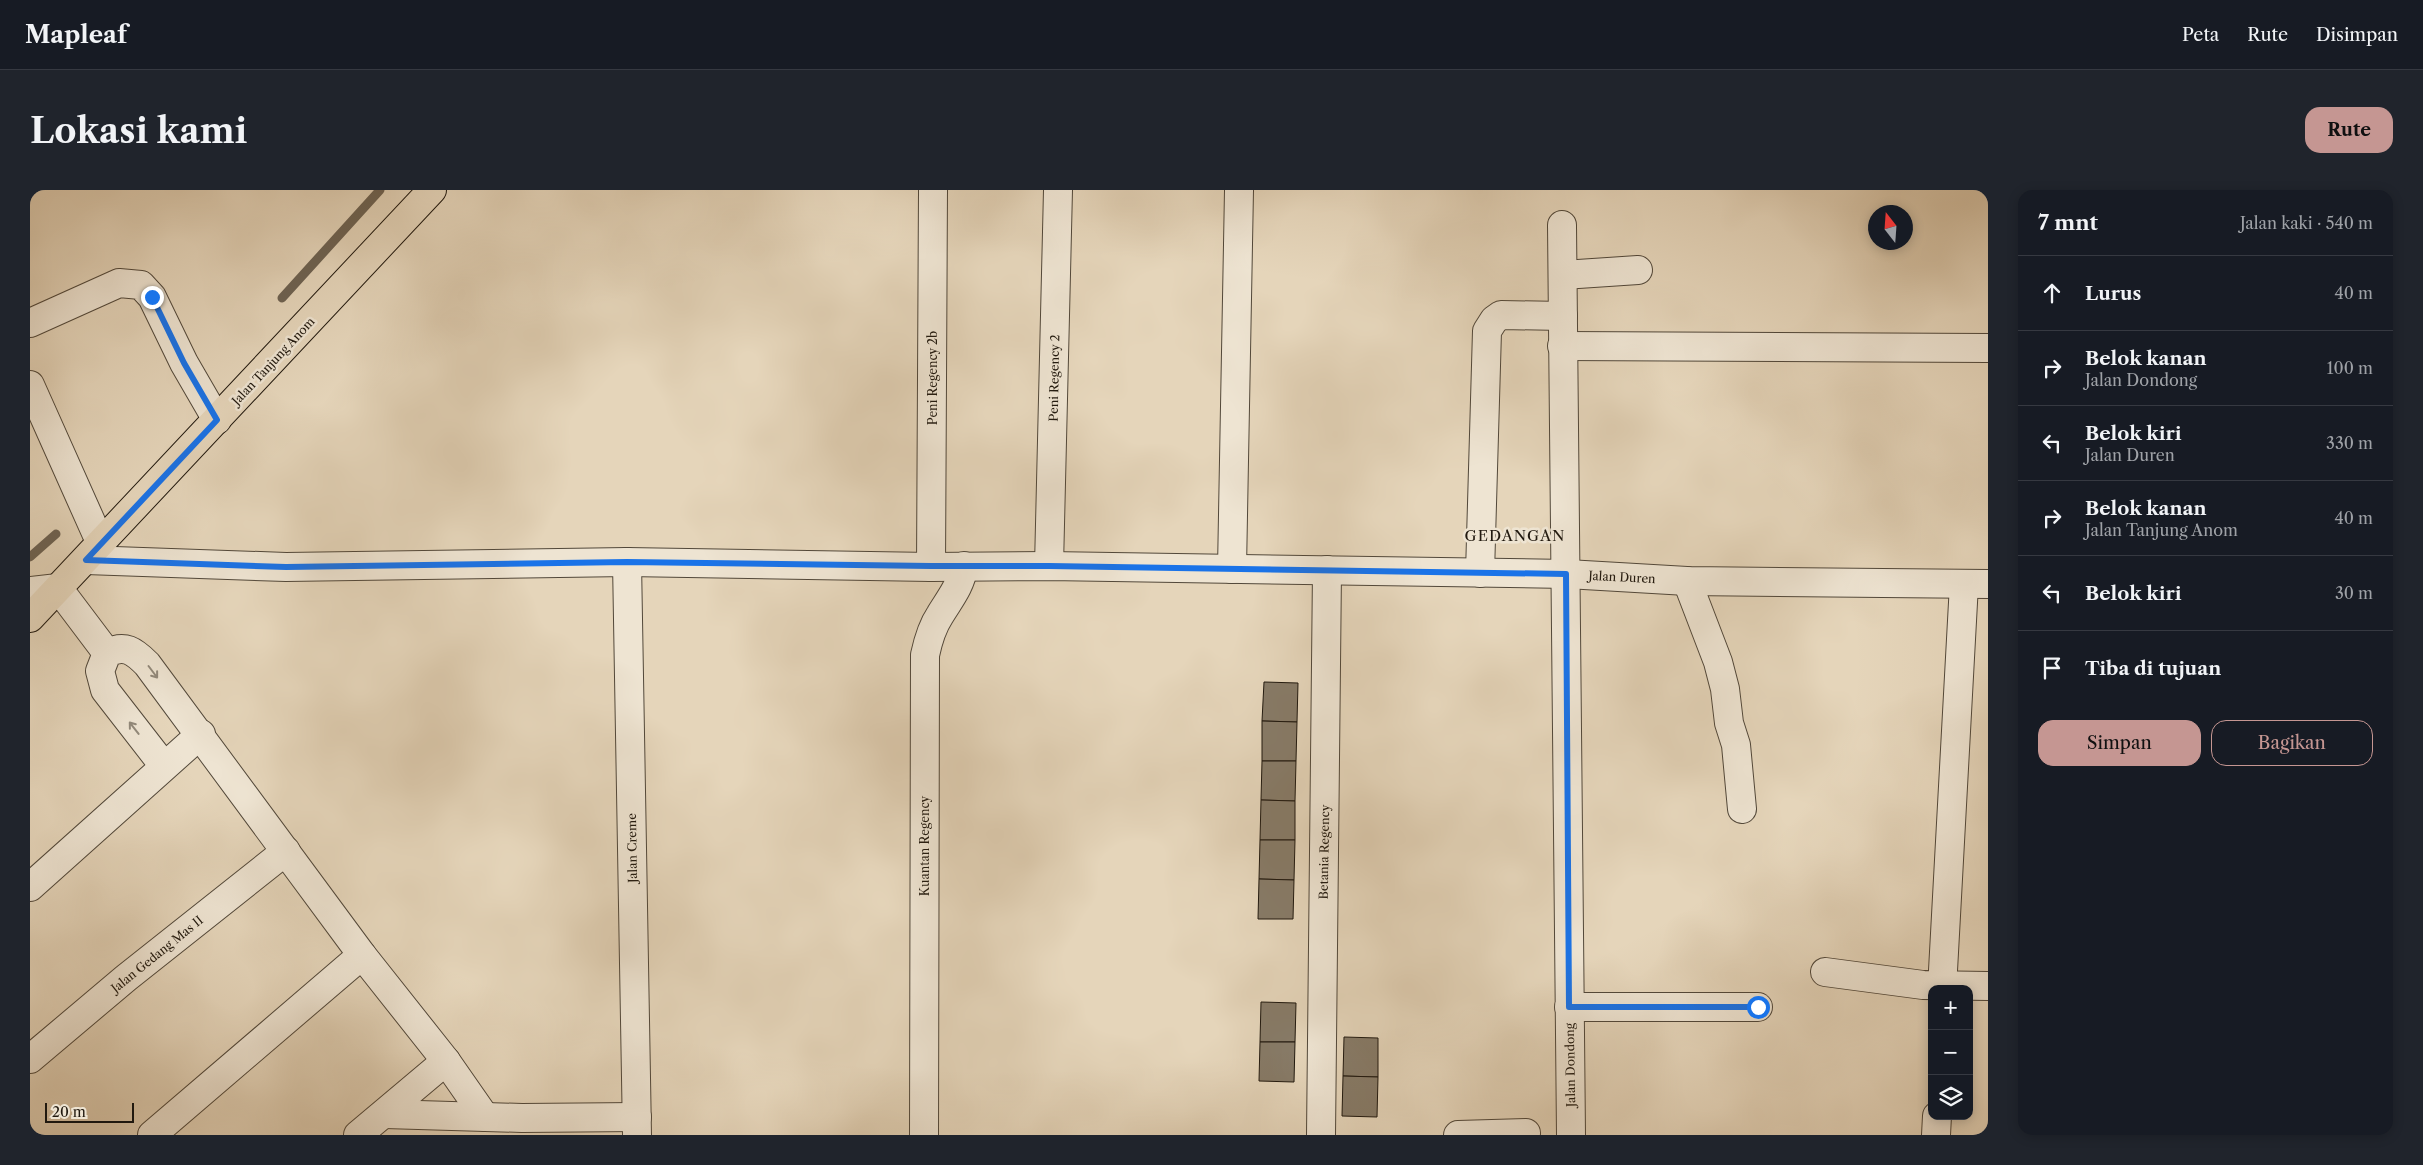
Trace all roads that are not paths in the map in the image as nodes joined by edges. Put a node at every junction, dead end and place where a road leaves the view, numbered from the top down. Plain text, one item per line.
1 (432, 190) edge
2 (933, 190) edge
3 (1058, 190) edge
4 (1240, 190) edge
5 (1562, 225) dead end
6 (1638, 270) dead end
7 (1562, 275) junction
8 (1563, 316) junction
9 (30, 323) edge
10 (1562, 346) junction
11 (1988, 348) edge
12 (30, 385) edge
13 (217, 420) junction
14 (94, 552) junction
15 (627, 562) junction
16 (931, 566) junction
17 (964, 566) junction
18 (1049, 566) junction
19 (1232, 568) junction
20 (1326, 570) junction
21 (1480, 573) junction
22 (1566, 574) junction
23 (1687, 581) junction
24 (1976, 584) edge
25 (58, 588) junction
26 (30, 591) edge
27 (30, 618) edge
28 (107, 653) junction
29 (201, 734) junction
30 (164, 766) junction
31 (1742, 809) dead end
32 (286, 851) junction
33 (30, 887) edge
34 (362, 955) junction
35 (1825, 972) dead end
36 (1942, 985) edge
37 (1928, 986) edge
38 (1973, 986) edge
39 (1988, 986) edge
40 (1569, 1007) junction
41 (1758, 1007) dead end
42 (30, 1060) edge
43 (446, 1061) junction
44 (385, 1114) junction
45 (485, 1117) junction
46 (1937, 1120) edge
47 (637, 1126) edge
48 (1526, 1133) dead end
49 (152, 1135) edge
50 (358, 1135) edge
51 (924, 1135) edge
52 (1321, 1135) edge
53 (1458, 1135) edge
54 (1571, 1135) edge
55 (1936, 1135) edge

1 - 13 main road, Jalan Tanjung Anom
2 - 16 street, Peni Regency 2b
3 - 18 street, Peni Regency 2
4 - 19 street
5 - 7 street, Jalan Dondong
6 - 7 street
7 - 8 street, Jalan Dondong
8 - 10 street, Jalan Dondong
8 - 21 street
9 - 13 street
10 - 11 street
10 - 22 street, Jalan Dondong
12 - 14 street
13 - 14 main road, Jalan Tanjung Anom
14 - 15 street, Jalan Duren
14 - 25 main road, Jalan Tanjung Anom
15 - 16 street, Jalan Duren
15 - 47 street, Jalan Creme
16 - 17 street, Jalan Duren
17 - 18 street, Jalan Duren
17 - 51 street, Kuantan Regency
18 - 19 street, Jalan Duren
19 - 20 street, Jalan Duren
20 - 21 street, Jalan Duren
20 - 52 street, Betania Regency
21 - 22 street, Jalan Duren
22 - 23 street, Jalan Duren
22 - 40 street, Jalan Dondong
23 - 24 street, Jalan Duren
23 - 31 street
24 - 36 street
25 - 26 street
25 - 27 main road, Jalan Tanjung Anom
25 - 28 street
28 -> 29 street
30 -> 28 street
29 - 30 street
29 - 32 street
30 - 33 street
32 - 34 street
32 - 42 street, Jalan Gedang Mas II
34 - 43 street
34 - 49 street
35 - 37 street
38 - 39 street
40 - 41 street
40 - 54 street, Jalan Dondong
43 - 44 street
43 - 45 street
44 - 45 street
44 - 50 street
45 - 47 street
46 - 55 street
48 - 53 street

